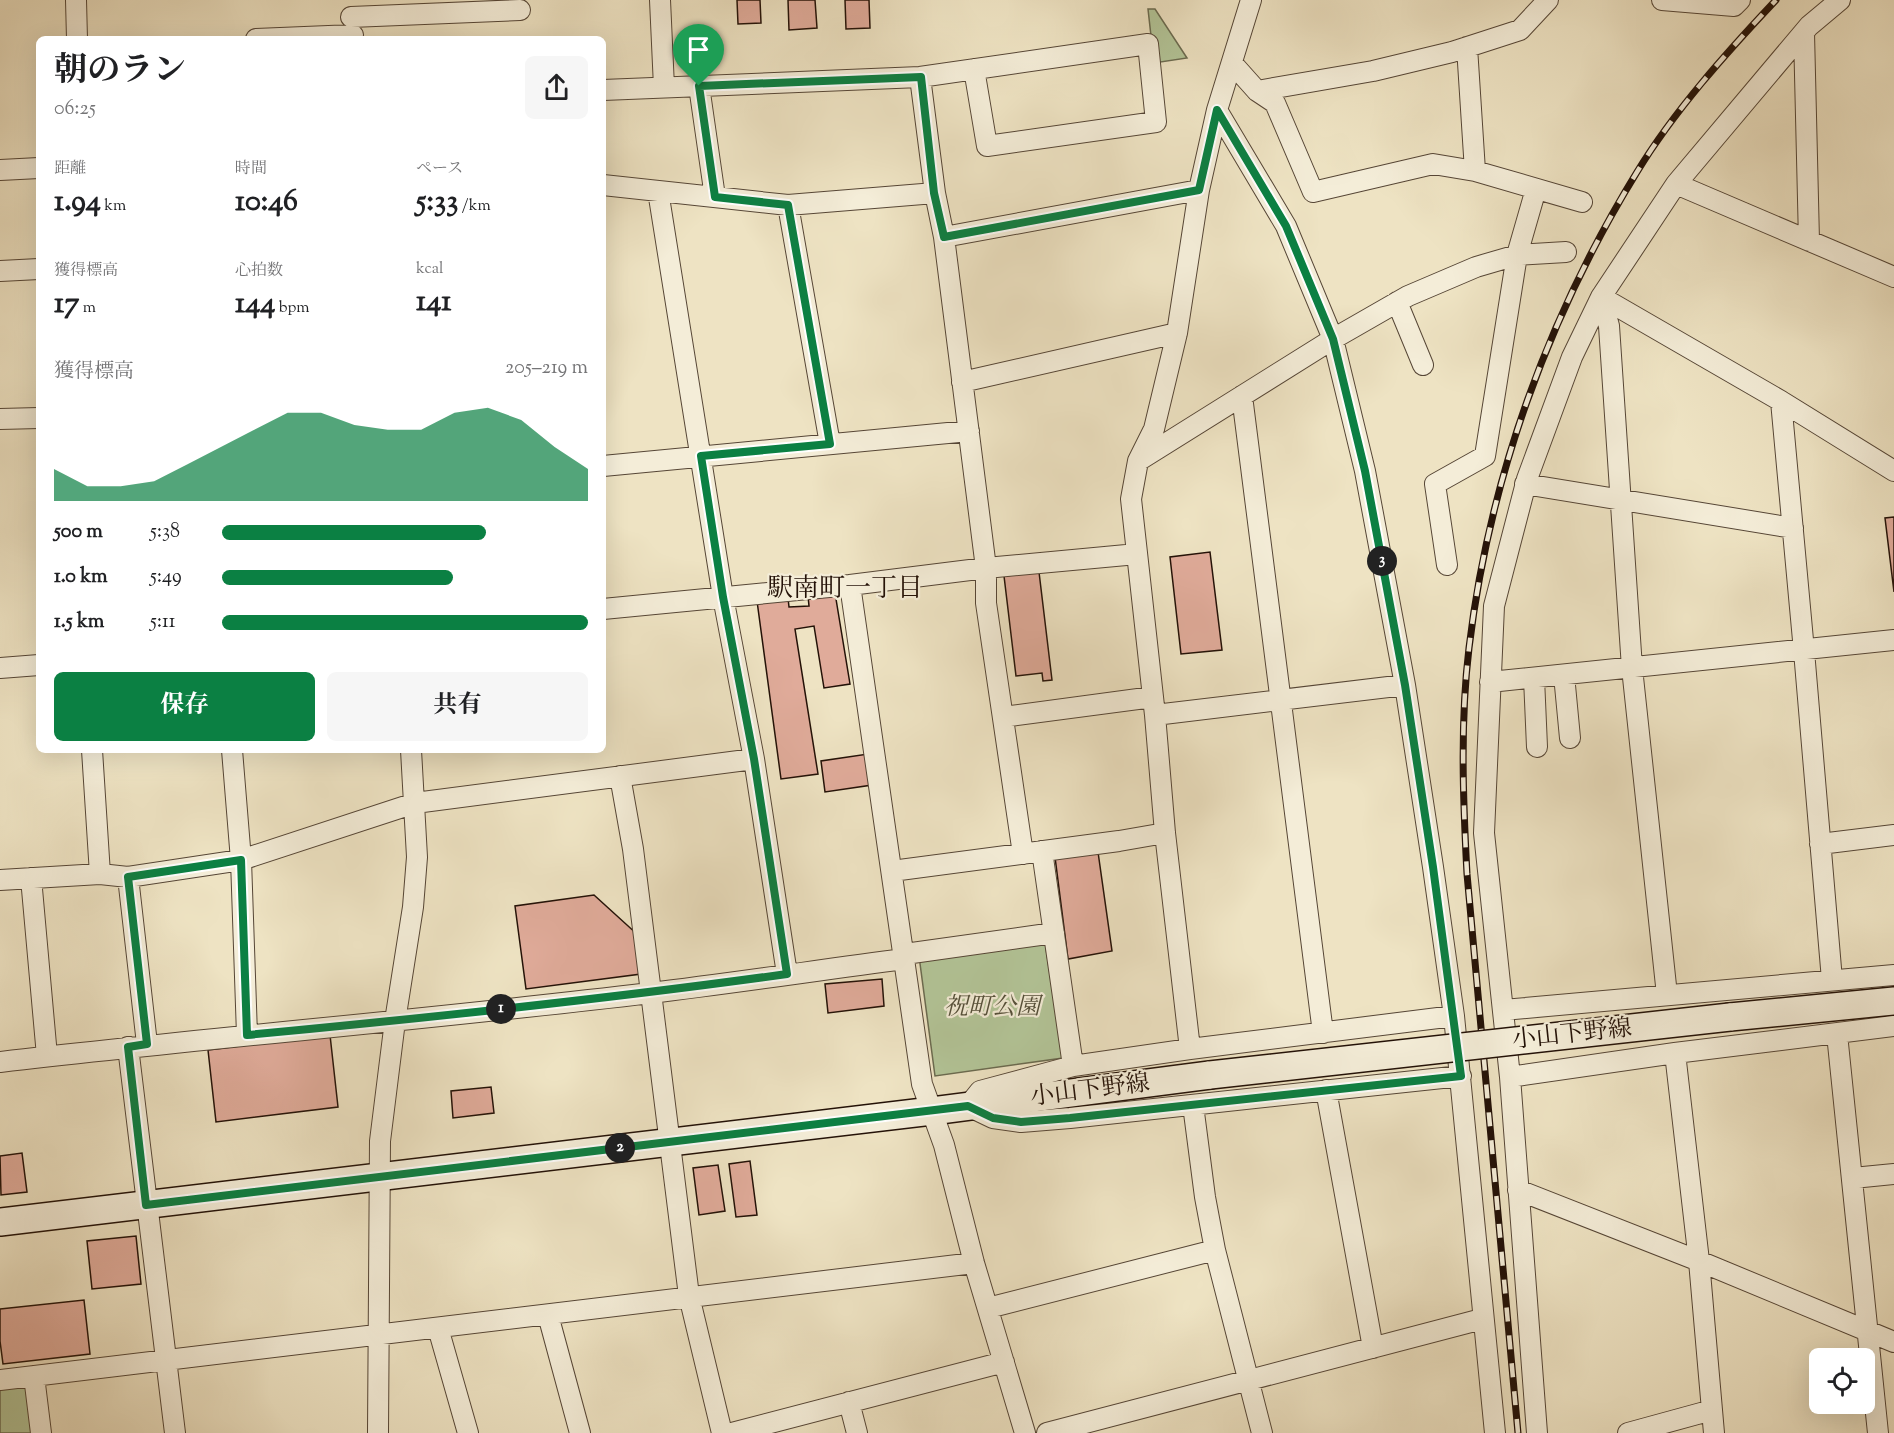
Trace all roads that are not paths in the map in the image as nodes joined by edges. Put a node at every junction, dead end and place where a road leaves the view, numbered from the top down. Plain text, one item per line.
1 (76, 0) edge
2 (660, 0) edge
3 (1251, 0) edge
4 (1548, 0) edge
5 (1662, 0) edge
6 (1740, 0) edge
7 (1840, 0) edge
8 (519, 10) dead end
9 (352, 23) edge
10 (1804, 33) junction
11 (77, 36) edge
12 (274, 36) edge
13 (1467, 47) junction
14 (1232, 63) junction
15 (974, 69) junction
16 (921, 77) junction
17 (699, 86) junction
18 (664, 87) junction
19 (606, 90) edge
20 (1257, 91) junction
21 (1217, 110) junction
22 (36, 168) edge
23 (0, 170) edge
24 (1475, 171) junction
25 (1676, 184) junction
26 (606, 185) edge
27 (1536, 189) junction
28 (1199, 190) junction
29 (658, 191) junction
30 (934, 193) junction
31 (715, 197) junction
32 (1582, 202) dead end
33 (788, 205) junction
34 (944, 237) junction
35 (1809, 241) junction
36 (1566, 252) dead end
37 (1517, 255) junction
38 (36, 269) edge
39 (0, 271) edge
40 (1894, 278) edge
41 (1601, 297) junction
42 (1397, 302) junction
43 (1177, 333) junction
44 (1333, 339) junction
45 (1423, 365) dead end
46 (962, 382) junction
47 (1242, 396) junction
48 (1781, 401) junction
49 (36, 418) edge
50 (0, 420) edge
51 (969, 430) junction
52 (830, 444) junction
53 (701, 456) junction
54 (1138, 461) junction
55 (606, 466) edge
56 (1894, 471) edge
57 (1525, 484) junction
58 (1622, 500) junction
59 (1793, 528) junction
60 (1137, 554) junction
61 (1447, 565) dead end
62 (986, 568) junction
63 (850, 585) junction
64 (723, 597) junction
65 (606, 609) edge
66 (1894, 640) edge
67 (1804, 651) junction
68 (36, 665) edge
69 (0, 668) edge
70 (1632, 668) junction
71 (1564, 675) junction
72 (1534, 678) junction
73 (1490, 682) junction
74 (1405, 685) junction
75 (1280, 701) junction
76 (1154, 706) junction
77 (1003, 717) junction
78 (1570, 738) dead end
79 (1537, 747) dead end
80 (92, 753) edge
81 (232, 753) edge
82 (411, 753) edge
83 (754, 759) junction
84 (620, 776) junction
85 (415, 803) junction
86 (1165, 833) junction
87 (1894, 835) edge
88 (1820, 844) junction
89 (1032, 852) junction
90 (241, 860) junction
91 (891, 871) junction
92 (100, 874) junction
93 (128, 877) junction
94 (31, 878) junction
95 (0, 880) edge
96 (1054, 933) junction
97 (904, 959) junction
98 (787, 974) junction
99 (1894, 975) edge
100 (1832, 980) junction
101 (652, 993) junction
102 (1667, 995) junction
103 (1894, 1001) edge
104 (1503, 1010) junction
105 (1454, 1016) junction
106 (395, 1021) junction
107 (1894, 1026) edge
108 (1323, 1033) junction
109 (1837, 1034) junction
110 (247, 1035) junction
111 (147, 1044) junction
112 (128, 1047) junction
113 (1190, 1049) junction
114 (1675, 1053) junction
115 (47, 1056) junction
116 (0, 1062) edge
117 (1073, 1066) junction
118 (1461, 1076) junction
119 (1510, 1077) junction
120 (1326, 1090) junction
121 (1193, 1105) junction
122 (968, 1106) junction
123 (932, 1111) junction
124 (670, 1142) junction
125 (1894, 1173) edge
126 (379, 1178) junction
127 (1853, 1178) junction
128 (1518, 1190) junction
129 (146, 1205) junction
130 (0, 1222) edge
131 (1215, 1250) junction
132 (1699, 1261) junction
133 (975, 1263) junction
134 (689, 1296) junction
135 (988, 1308) junction
136 (548, 1315) junction
137 (1482, 1319) junction
138 (438, 1328) junction
139 (1868, 1331) junction
140 (379, 1335) junction
141 (1894, 1342) edge
142 (1373, 1348) junction
143 (165, 1359) junction
144 (1004, 1362) junction
145 (34, 1376) junction
146 (0, 1380) edge
147 (1248, 1380) junction
148 (849, 1402) junction
149 (1712, 1410) junction
150 (41, 1433) edge
151 (175, 1433) edge
152 (378, 1433) edge
153 (468, 1433) edge
154 (580, 1433) edge
155 (722, 1433) edge
156 (732, 1433) edge
157 (857, 1433) edge
158 (1025, 1433) edge
159 (1047, 1433) edge
160 (1262, 1433) edge
161 (1495, 1433) edge
162 (1537, 1433) edge
163 (1628, 1433) edge
164 (1714, 1433) edge
165 (1878, 1433) edge

1 - 11 street
2 - 18 street
3 - 14 street
4 - 13 street
5 - 6 street
7 - 10 street
8 - 9 street
9 - 12 street
10 - 25 street
10 - 35 street
13 - 20 street
13 - 24 street
14 - 20 street
14 - 21 street
15 - 15 street
15 - 16 street
16 - 17 street
16 - 30 street
17 - 18 street
17 - 31 street
18 - 19 street
20 - 24 street
21 - 28 street
21 - 44 street
22 - 23 street
24 - 27 street
25 - 35 street
25 - 41 street
26 - 29 street
27 - 32 street
27 - 37 street
28 - 34 street
28 - 43 street
29 - 31 street
29 - 53 street
30 - 33 street
30 - 34 street
31 - 33 street
33 - 52 street
34 - 46 street
35 - 40 street
36 - 37 street
37 - 42 street
37 - 61 street
38 - 39 street
41 - 48 street
41 - 57 street
41 - 58 street
42 - 44 street
42 - 45 street
43 - 46 street
43 - 54 street
44 - 47 street
44 - 74 street
46 - 51 street
47 - 54 street
47 - 75 street
48 - 56 street
48 - 59 street
49 - 50 street
51 - 52 street
51 - 62 street
52 - 53 street
53 - 55 street
53 - 64 street
54 - 60 street
57 - 58 street
57 - 73 street
58 - 59 street
58 - 70 street
59 - 67 street
60 - 62 street
60 - 76 street
62 - 63 street
62 - 77 street
63 - 64 street
63 - 91 street
64 - 65 street
64 - 83 street
66 - 67 street
67 - 70 street
67 - 88 street
68 - 69 street
70 - 71 street
70 - 102 street
71 - 72 street
71 - 78 street
72 - 73 street
72 - 79 street
73 - 104 street
74 - 75 street
74 - 105 street
75 - 76 street
75 - 108 street
76 - 77 street
76 - 86 street
77 - 89 street
80 - 92 street
81 - 90 street
82 - 85 street
83 - 84 street
83 - 98 street
84 - 85 street
84 - 101 street
85 - 90 street
85 - 106 street
86 - 89 street
86 - 113 street
87 - 88 street
88 - 100 street
89 - 91 street
89 - 96 street
90 - 93 street
90 - 110 street
91 - 97 street
92 - 93 street
92 - 94 street
93 - 111 street
94 - 95 street
94 - 115 street
96 - 97 street
96 - 117 street
97 - 98 street
97 - 123 street
98 - 101 street
99 - 100 street
100 - 102 street
101 - 106 street
101 - 124 street
102 - 104 street
103 - 122 main road, 小山下野線, bridge
104 - 119 street
105 - 108 street
105 - 118 street
106 - 110 street
106 - 126 street
107 - 109 street
108 - 113 street
109 - 114 street
109 - 127 street
110 - 111 street
111 - 112 street
112 - 115 street
112 - 129 street
113 - 117 street
114 - 119 street
114 - 132 street
115 - 116 street
117 - 122 street
118 - 120 street
118 - 137 street
119 - 128 street
120 - 121 street
120 - 142 street
121 - 122 street
121 - 131 street
122 - 123 main road, 小山下野線
123 - 124 main road, 小山下野線
123 - 133 street
124 - 126 main road, 小山下野線
124 - 134 street
125 - 127 street
126 - 129 main road, 小山下野線
126 - 140 street
127 - 139 street
128 - 132 street
128 - 162 street
129 - 130 main road, 小山下野線
129 - 143 street
131 - 135 street
131 - 147 street
132 - 139 street
132 - 149 street
133 - 134 street
133 - 135 street
134 - 136 street
134 - 155 street
135 - 144 street
136 - 138 street
136 - 154 street
137 - 142 street
137 - 161 street
138 - 140 street
138 - 153 street
139 - 141 street
139 - 165 street
140 - 143 street
140 - 152 street
142 - 147 street
143 - 145 street
143 - 151 street
144 - 148 street
144 - 158 street
145 - 146 street
145 - 150 street
147 - 159 street
147 - 160 street
148 - 156 street
148 - 157 street
149 - 163 street
149 - 164 street

